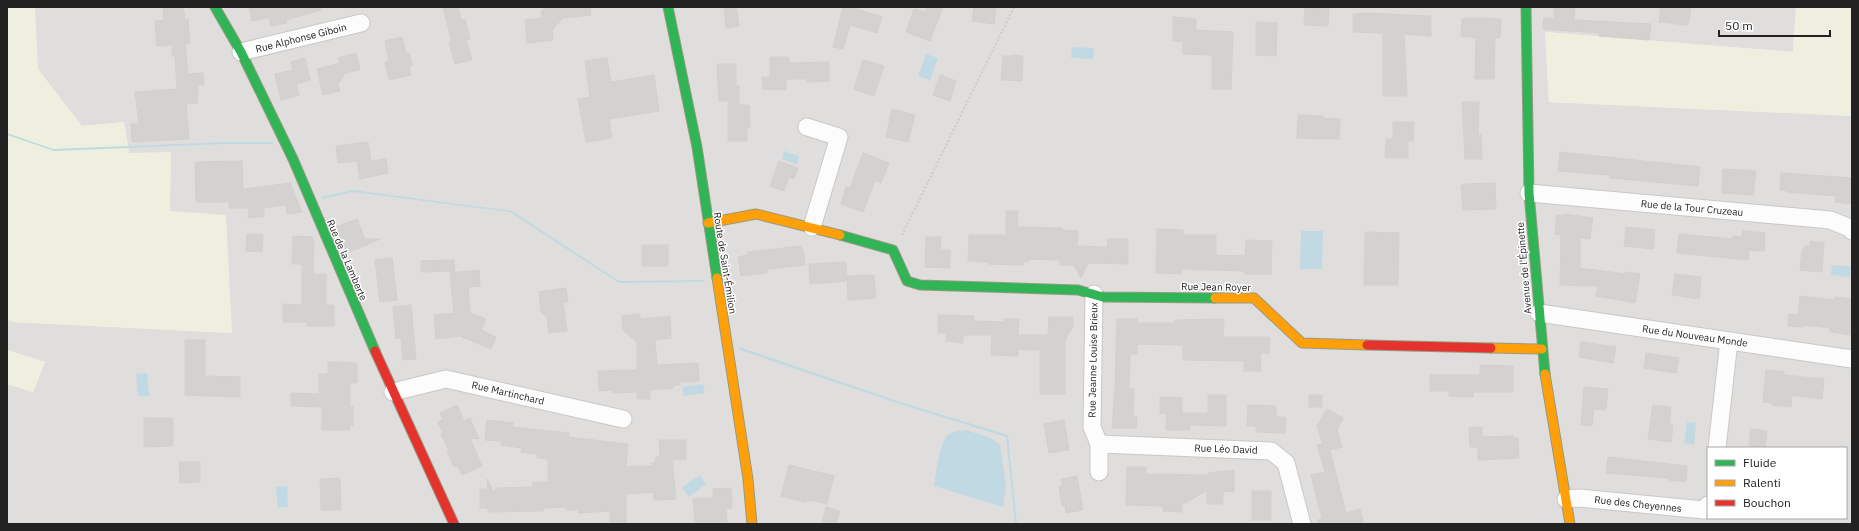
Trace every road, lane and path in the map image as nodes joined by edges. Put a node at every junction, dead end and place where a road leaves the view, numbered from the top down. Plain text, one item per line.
1 (215, 7) edge
2 (668, 7) edge
3 (1014, 7) edge
4 (1526, 7) edge
5 (361, 23) dead end
6 (241, 52) junction
7 (807, 126) dead end
8 (1529, 193) junction
9 (708, 223) junction
10 (812, 227) junction
11 (1852, 231) edge
12 (893, 250) junction
13 (1094, 294) junction
14 (1539, 313) junction
15 (1729, 341) junction
16 (1542, 349) junction
17 (1852, 359) edge
18 (392, 392) junction
19 (623, 419) dead end
20 (1099, 444) junction
21 (1717, 447) edge
22 (1099, 472) dead end
23 (1566, 500) junction
24 (1707, 506) edge
25 (454, 524) edge
26 (752, 524) edge
27 (1302, 524) edge
28 (1570, 524) edge

1 - 6 street, Rue de la Lamberte
2 - 9 street, Route de Saint-Émilion
3 - 12 path
4 - 8 street, Avenue de l'Épinette
5 - 6 street, Rue Alphonse Giboin
6 - 18 street, Rue de la Lamberte
7 - 10 street
8 - 11 street, Rue de la Tour Cruzeau
8 - 14 street, Avenue de l'Épinette
9 - 10 street
9 - 26 street, Route de Saint-Émilion
10 - 12 street
12 - 13 street, Rue Jean Royer
13 - 16 street, Rue Jean Royer
13 - 20 street, Rue Jeanne Louise Brieux
14 - 15 street, Rue du Nouveau Monde
14 - 16 street, Avenue de l'Épinette
15 - 17 street, Rue du Nouveau Monde
15 - 21 street
16 - 23 street, Avenue de l'Épinette
18 - 19 street, Rue Martinchard
18 - 25 street, Rue de la Lamberte
20 - 22 street, Rue Jeanne Louise Brieux
20 - 27 street, Rue Léo David
23 - 24 street, Rue des Cheyennes
23 - 28 street, Avenue de l'Épinette

